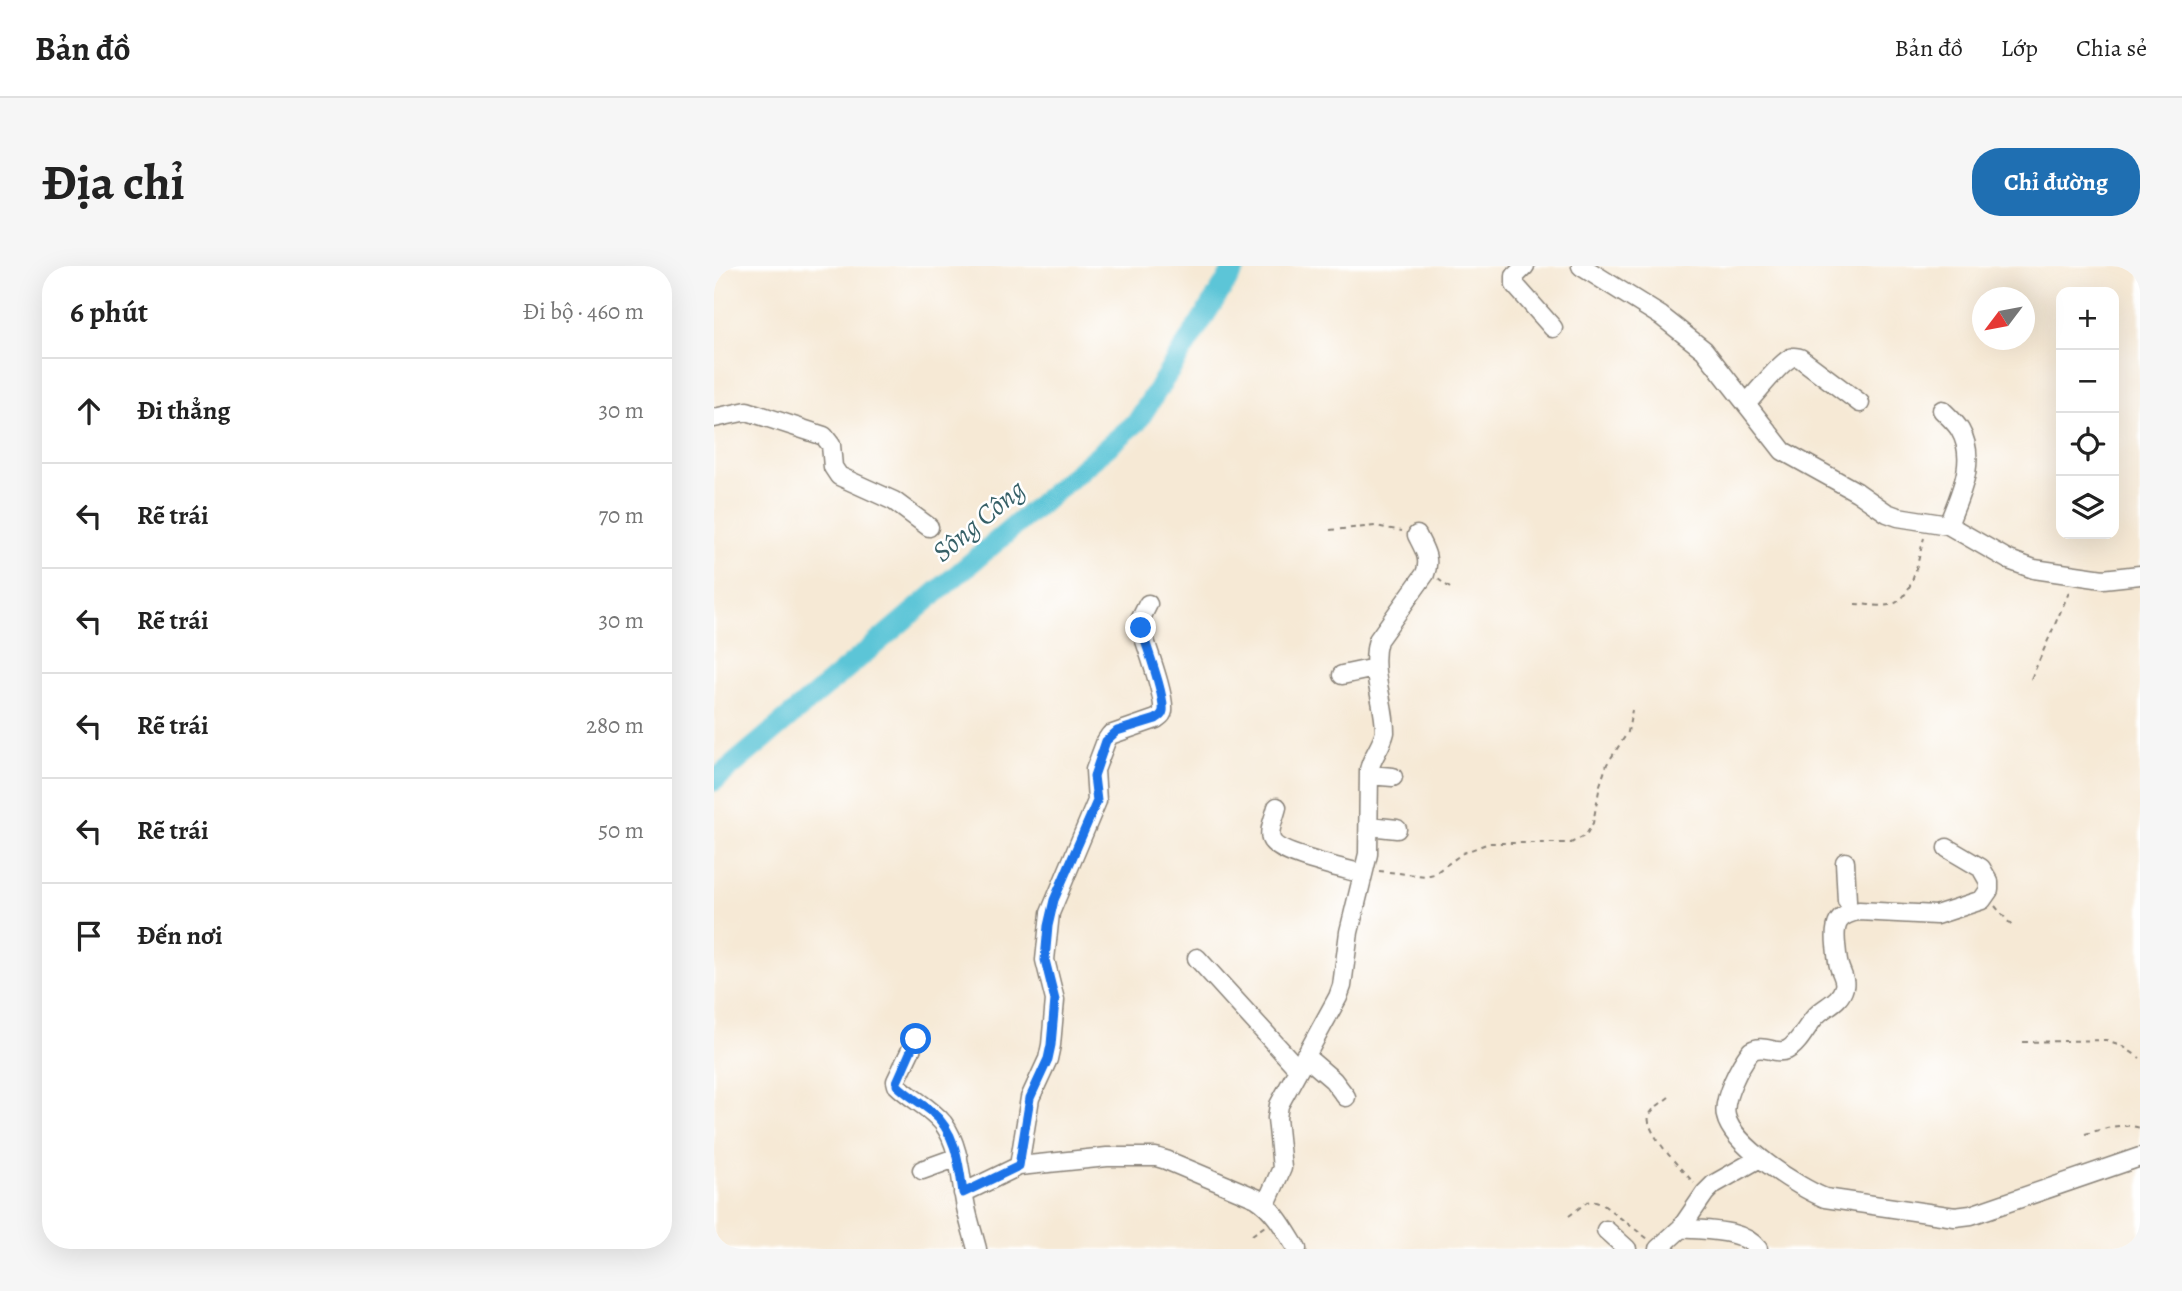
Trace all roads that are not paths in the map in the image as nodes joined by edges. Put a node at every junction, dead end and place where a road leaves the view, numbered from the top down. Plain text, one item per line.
1 (1525, 266) edge
2 (1581, 266) edge
3 (1553, 328) dead end
4 (1860, 403) dead end
5 (1746, 404) junction
6 (1942, 410) dead end
7 (714, 418) edge
8 (1948, 525) junction
9 (929, 527) dead end
10 (1417, 535) road end
11 (2140, 575) edge
12 (1148, 604) dead end
13 (1376, 668) junction
14 (1342, 674) dead end
15 (1369, 775) junction
16 (1393, 777) dead end
17 (1277, 807) dead end
18 (1369, 826) junction
19 (1397, 829) dead end
20 (1947, 848) dead end
21 (1845, 862) dead end
22 (1363, 871) junction
23 (1848, 908) junction
24 (1197, 958) dead end
25 (916, 1039) dead end
26 (1301, 1063) junction
27 (1346, 1097) dead end
28 (958, 1157) junction
29 (2140, 1157) edge
30 (1760, 1158) junction
31 (1019, 1166) junction
32 (922, 1170) dead end
33 (963, 1193) junction
34 (1266, 1204) junction
35 (1681, 1228) junction
36 (1606, 1230) dead end
37 (977, 1249) edge
38 (1297, 1249) edge
39 (1627, 1249) edge
40 (1658, 1249) edge
41 (1758, 1249) edge

1 - 3 street
2 - 5 street
4 - 5 street
5 - 8 street
6 - 8 street
7 - 9 street
8 - 11 street
10 - 13 street
12 - 31 street
13 - 14 street
13 - 15 street
15 - 16 street
15 - 18 street
17 - 22 street
18 - 19 street
18 - 22 street
20 - 23 street
21 - 23 street
22 - 26 street
23 - 30 street
24 - 26 street
25 - 28 street
26 - 27 street
26 - 34 street
28 - 32 street
28 - 33 street
29 - 30 street
30 - 35 street
31 - 33 street
31 - 34 street
33 - 37 street
34 - 38 street
35 - 40 street
35 - 41 street
36 - 39 street

